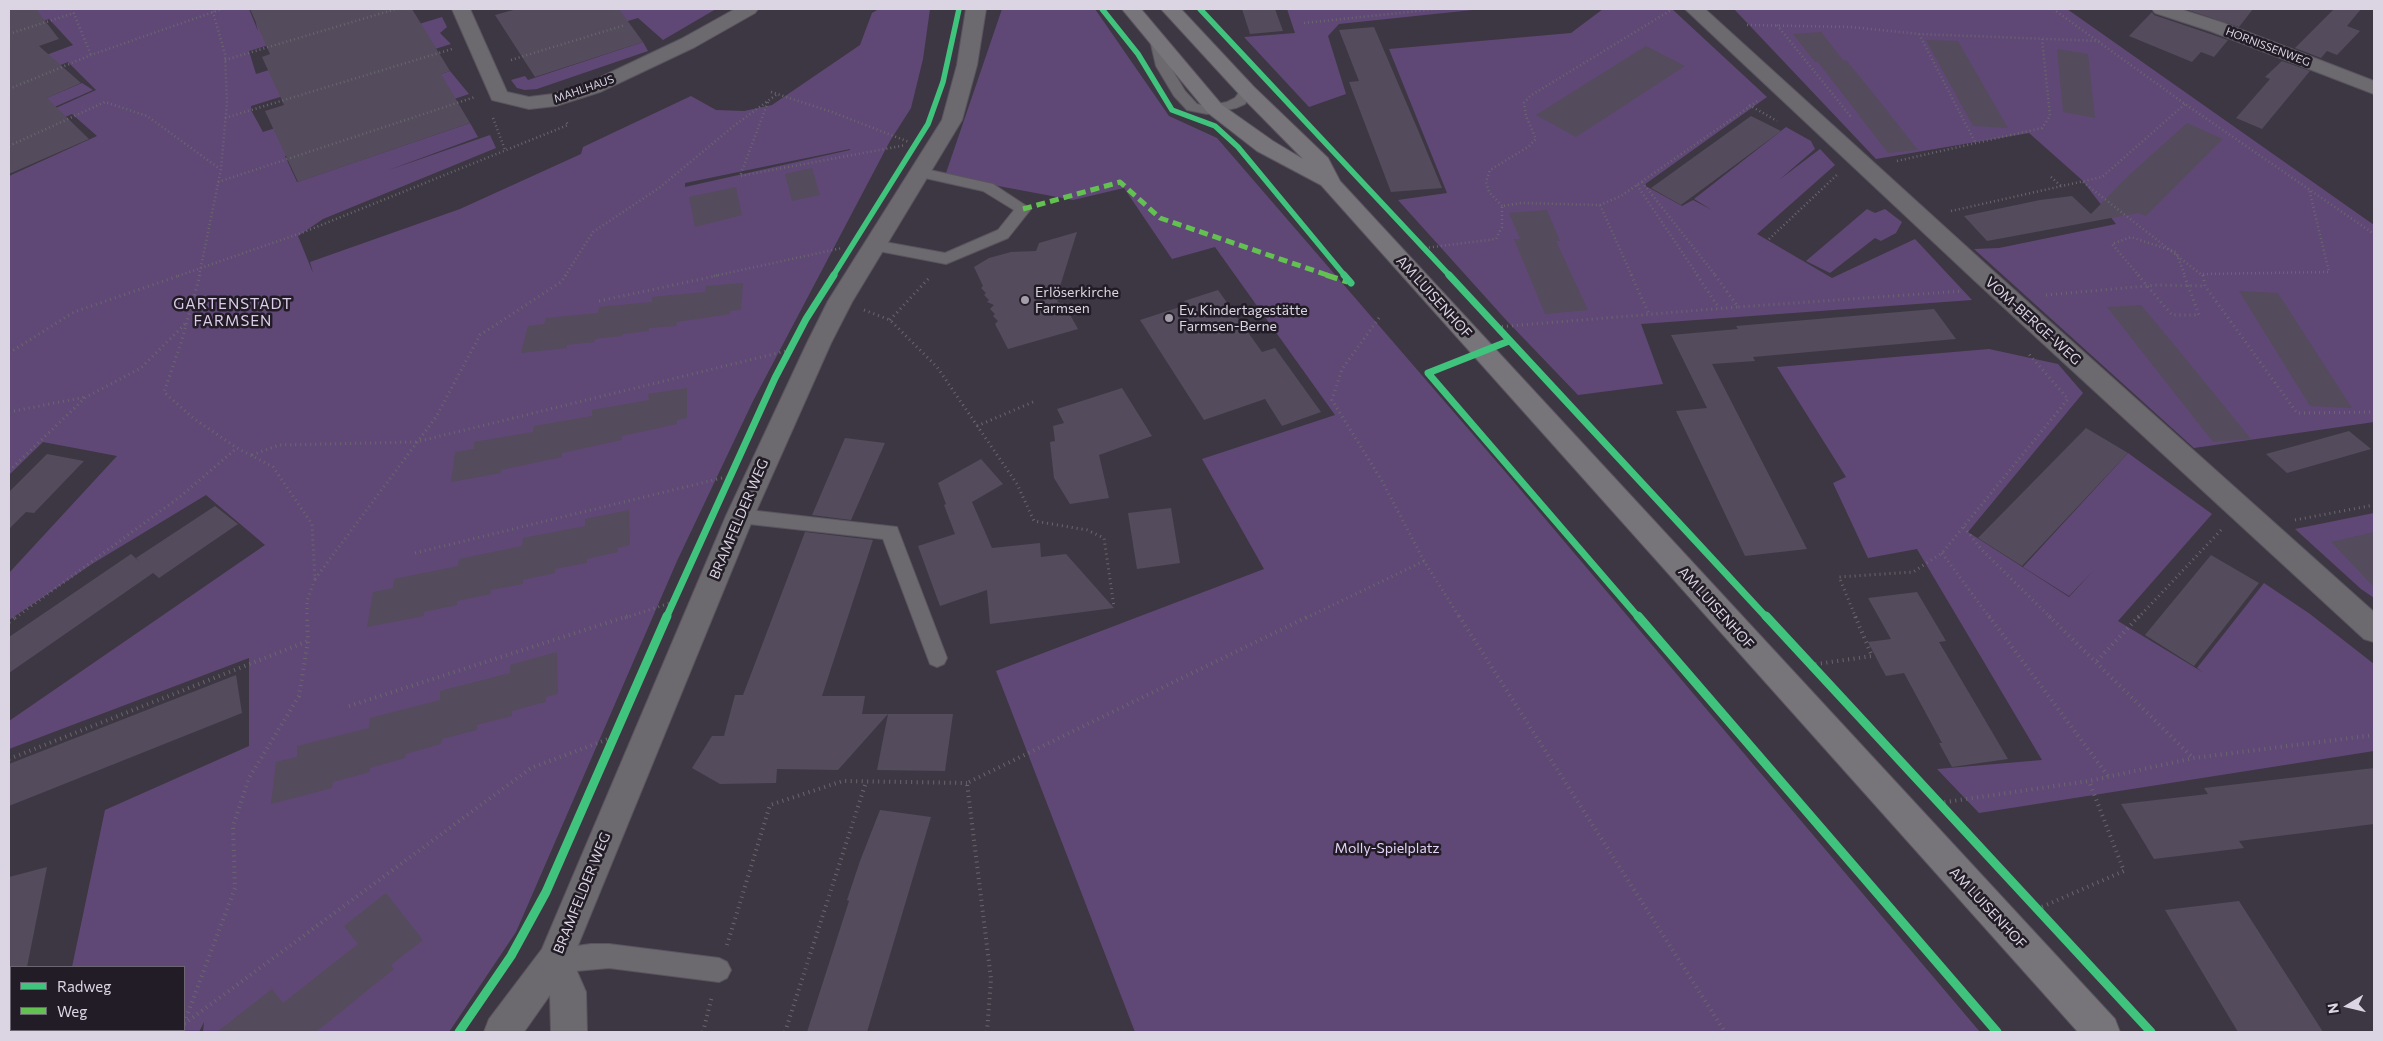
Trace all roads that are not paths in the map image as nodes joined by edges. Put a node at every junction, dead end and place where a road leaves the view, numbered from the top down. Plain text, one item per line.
1 (461, 9) edge
2 (748, 9) edge
3 (976, 9) edge
4 (1131, 9) edge
5 (1171, 9) edge
6 (2162, 9) edge
7 (1702, 17) edge
8 (2374, 88) edge
9 (1247, 91) junction
10 (1215, 109) junction
11 (922, 173) junction
12 (1331, 184) junction
13 (862, 246) junction
14 (740, 516) junction
15 (2374, 630) edge
16 (937, 658) dead end
17 (554, 961) junction
18 (719, 970) road end
19 (502, 1032) edge
20 (569, 1032) edge
21 (2102, 1032) edge

1 - 2 street, MAHLHAUS
3 - 11 street, BRAMFELDER WEG
4 - 10 main road, AM LUISENHOF
5 - 9 main road, AM LUISENHOF
6 - 8 street, HORNISSENWEG
7 - 15 street, VOM-BERGE-WEG
9 - 10 lane
9 - 12 main road, AM LUISENHOF
10 - 12 main road, AM LUISENHOF
11 - 13 street, BRAMFELDER WEG
11 - 13 lane
12 - 21 main road, AM LUISENHOF
13 - 14 street, BRAMFELDER WEG
14 - 16 lane
14 - 17 street, BRAMFELDER WEG
17 - 18 lane
17 - 19 street, BRAMFELDER WEG
17 - 20 street

